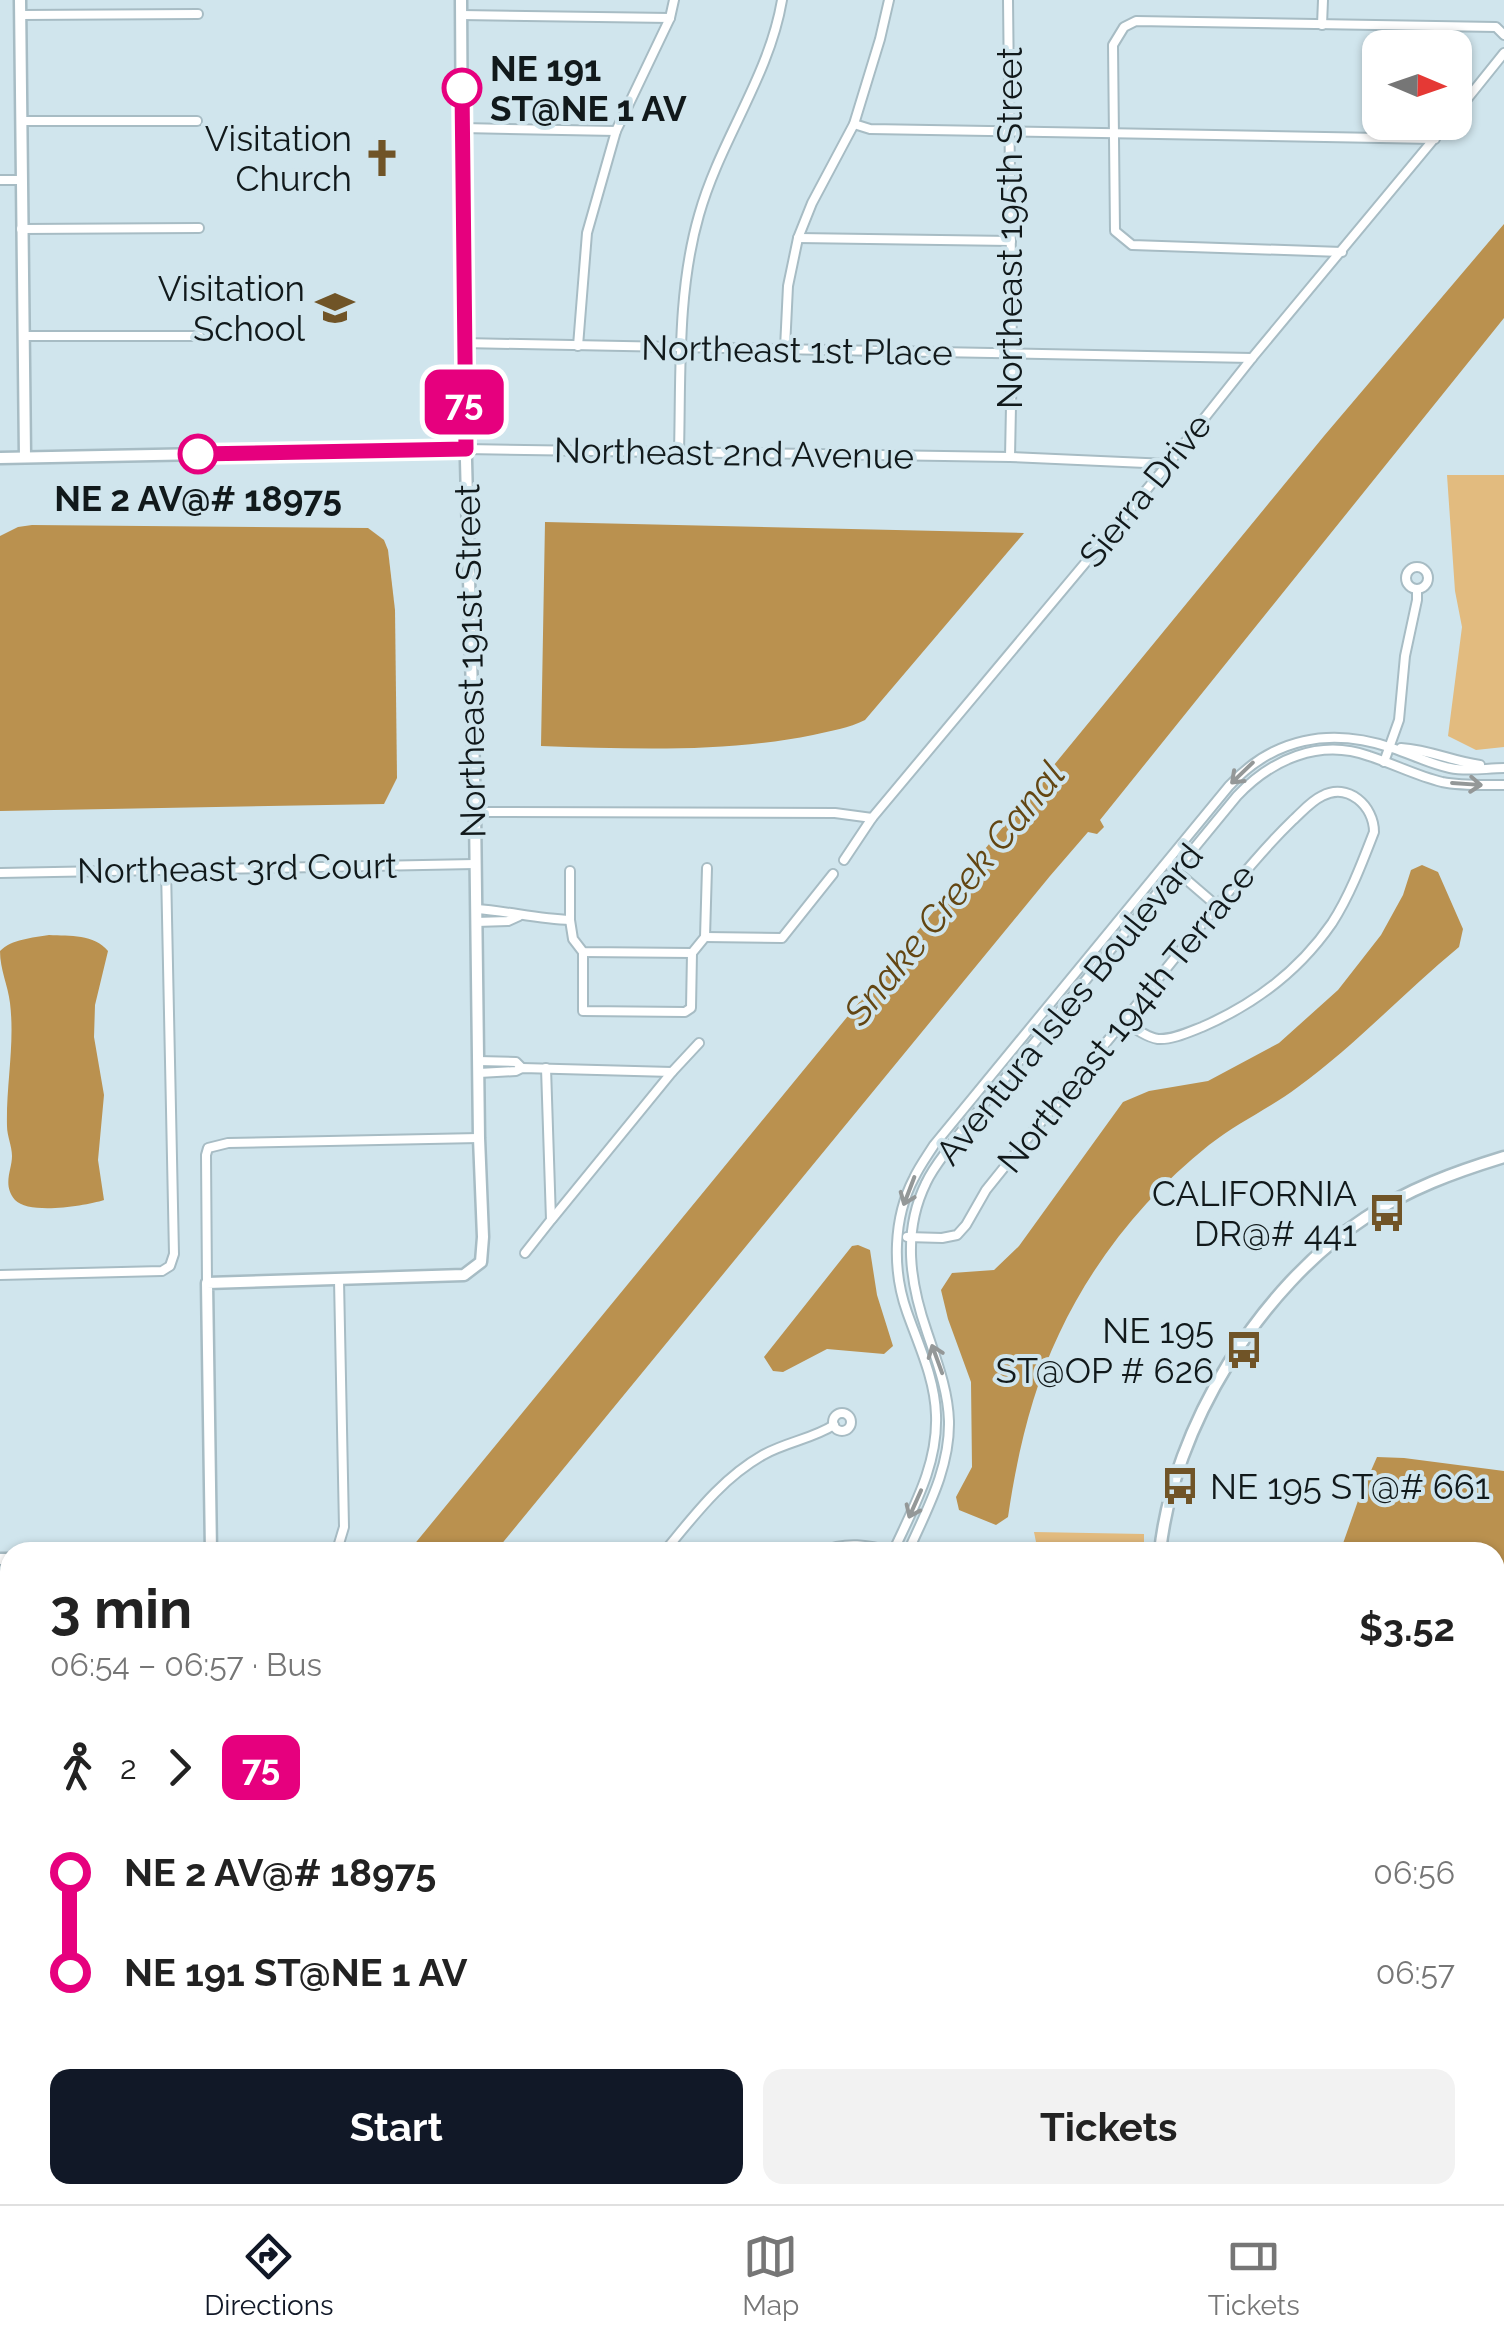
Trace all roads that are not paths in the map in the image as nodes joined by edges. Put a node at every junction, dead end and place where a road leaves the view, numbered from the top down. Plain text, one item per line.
1 (20, 0) edge
2 (460, 0) edge
3 (674, 0) edge
4 (782, 0) edge
5 (889, 0) edge
6 (1008, 0) edge
7 (1323, 0) edge
8 (198, 14) dead end
9 (20, 15) junction
10 (461, 15) junction
11 (670, 18) junction
12 (1322, 25) junction
13 (1504, 34) edge
14 (1504, 54) edge
15 (1472, 93) edge
16 (21, 121) junction
17 (197, 121) dead end
18 (854, 124) junction
19 (462, 128) junction
20 (616, 131) junction
21 (1009, 132) junction
22 (1113, 134) junction
23 (1362, 138) edge
24 (1434, 140) edge
25 (0, 180) edge
26 (22, 180) junction
27 (199, 228) dead end
28 (21, 230) junction
29 (798, 238) junction
30 (1010, 241) junction
31 (1342, 252) junction
32 (23, 336) junction
33 (199, 336) dead end
34 (463, 344) junction
35 (578, 346) junction
36 (682, 346) junction
37 (786, 348) junction
38 (1012, 354) junction
39 (1252, 358) junction
40 (466, 449) junction
41 (679, 452) junction
42 (1010, 457) junction
43 (0, 458) edge
44 (25, 458) junction
45 (1168, 464) junction
46 (1417, 589) dead end
47 (1389, 747) junction
48 (1384, 762) junction
49 (1499, 768) edge
50 (1504, 785) edge
51 (474, 812) junction
52 (872, 818) junction
53 (844, 860) dead end
54 (1167, 862) junction
55 (475, 864) junction
56 (707, 868) dead end
57 (166, 869) junction
58 (1176, 870) junction
59 (570, 871) dead end
60 (0, 873) edge
61 (834, 874) dead end
62 (1217, 906) junction
63 (476, 909) junction
64 (519, 916) junction
65 (570, 920) junction
66 (476, 922) junction
67 (705, 937) junction
68 (584, 952) junction
69 (692, 953) junction
70 (1124, 1022) junction
71 (699, 1043) dead end
72 (478, 1067) junction
73 (546, 1068) junction
74 (672, 1072) junction
75 (479, 1138) junction
76 (1504, 1157) edge
77 (551, 1220) junction
78 (898, 1236) junction
79 (912, 1237) junction
80 (525, 1254) dead end
81 (0, 1276) edge
82 (339, 1280) junction
83 (207, 1284) junction
84 (834, 1425) dead end
85 (212, 1542) edge
86 (340, 1542) edge
87 (675, 1542) edge
88 (897, 1542) edge
89 (912, 1542) edge
90 (1162, 1542) edge

1 - 9 street
2 - 10 street, Northeast 191st Street
3 - 11 street
4 - 36 street
5 - 18 street
6 - 21 street, Northeast 195th Street
7 - 12 street
8 - 9 street
9 - 16 street
10 - 11 street
10 - 19 street, Northeast 191st Street
11 - 20 street
12 - 13 street
12 - 22 street
14 - 15 street
16 - 17 street
16 - 26 street
18 - 21 street
18 - 29 street
19 - 20 street
19 - 34 street, Northeast 191st Street
20 - 35 street
21 - 22 street
21 - 30 street, Northeast 195th Street
22 - 23 street
22 - 31 street
24 - 31 street, Sierra Drive
25 - 26 street
26 - 28 street
27 - 28 street
28 - 32 street
29 - 30 street
29 - 37 street
30 - 38 street, Northeast 195th Street
31 - 39 street, Sierra Drive
32 - 33 street
32 - 44 street
34 - 35 street, Northeast 1st Place
34 - 40 street, Northeast 191st Street
35 - 36 street, Northeast 1st Place
36 - 37 street, Northeast 1st Place
36 - 41 street
37 - 38 street, Northeast 1st Place
38 - 39 street, Northeast 1st Place
38 - 42 street, Northeast 195th Street
39 - 45 street, Sierra Drive
40 - 41 street, Northeast 2nd Avenue
40 - 44 street, Northeast 2nd Avenue
40 - 51 street, Northeast 191st Street
41 - 42 street, Northeast 2nd Avenue
42 - 45 street, Northeast 2nd Avenue
43 - 44 street, Northeast 2nd Avenue
45 - 52 street, Sierra Drive
46 - 47 street
47 - 48 street
47 - 49 street, Aventura Isles Boulevard
47 -> 54 street, Aventura Isles Boulevard
48 -> 50 street, Aventura Isles Boulevard
48 - 58 street, Aventura Isles Boulevard
51 - 52 street
51 - 55 street, Northeast 191st Street
52 - 53 street, Sierra Drive
54 - 58 street
54 -> 78 street, Aventura Isles Boulevard
55 - 57 street, Northeast 3rd Court
55 - 63 street, Northeast 191st Street
56 - 67 street
57 - 60 street, Northeast 3rd Court
57 - 81 street
58 - 62 street
58 - 79 street, Aventura Isles Boulevard
59 - 65 street
61 - 67 street
62 - 70 street, Northeast 194th Terrace
62 - 70 street, Northeast 194th Terrace
63 - 64 street
63 - 66 street, Northeast 191st Street
64 - 65 street
64 - 66 street
65 - 68 street
66 - 72 street, Northeast 191st Street
67 - 69 street
68 - 69 street
68 - 69 street
70 - 79 street, Northeast 194th Terrace
71 - 74 street
72 - 73 street
72 - 75 street, Northeast 191st Street
73 - 74 street
73 - 77 street
74 - 77 street
75 - 82 street, Northeast 191st Street
75 - 83 street
76 - 90 street
77 - 80 street
78 - 79 street, Northeast 194th Terrace
78 -> 88 street, Aventura Isles Boulevard
89 -> 79 street, Aventura Isles Boulevard
82 - 83 street
82 - 86 street
83 - 85 street
84 - 87 street

